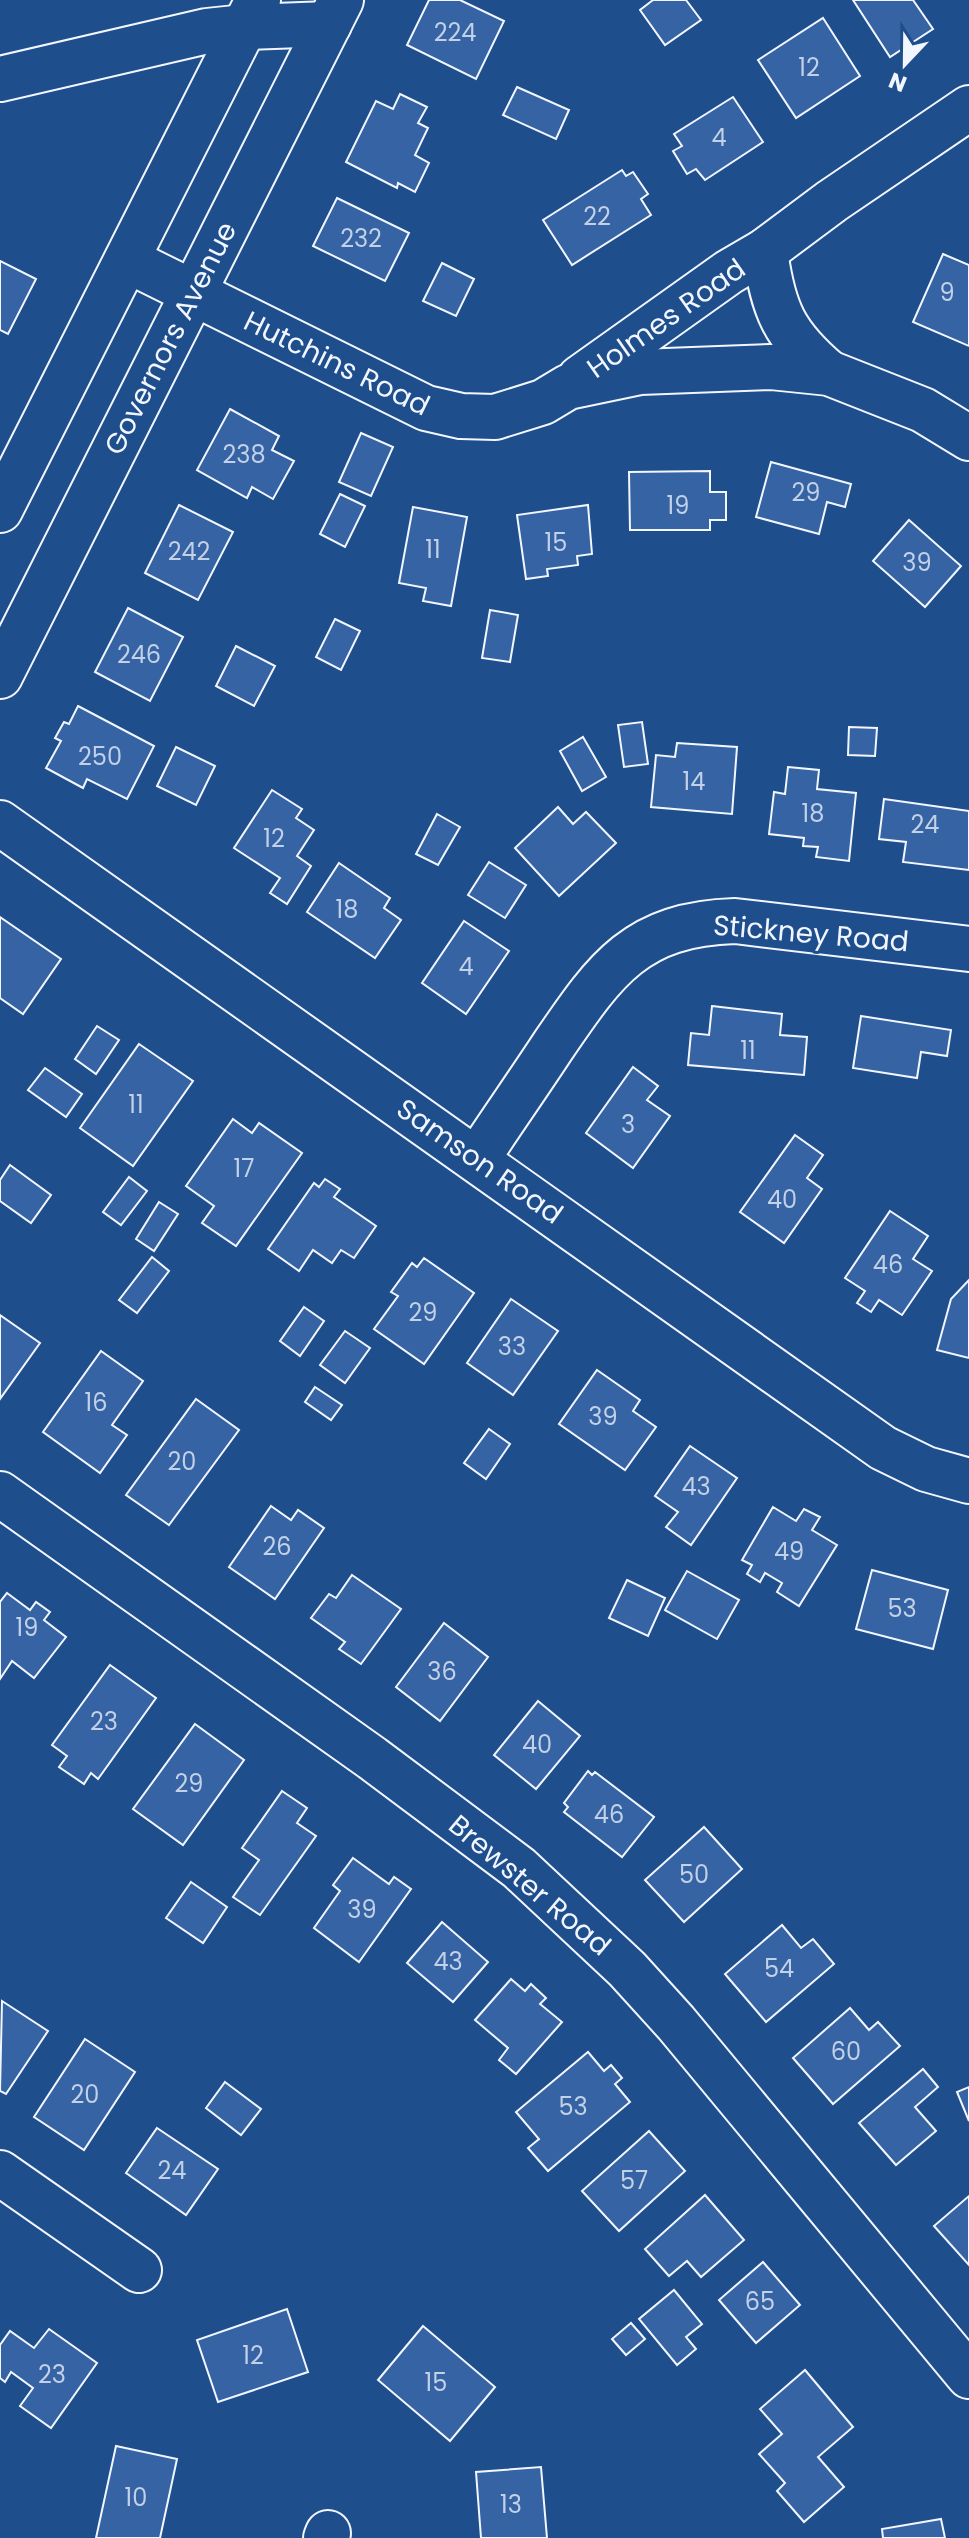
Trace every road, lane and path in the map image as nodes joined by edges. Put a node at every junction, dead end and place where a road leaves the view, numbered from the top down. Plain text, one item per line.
1 (335, 12) edge
2 (251, 13) edge
3 (0, 79) edge
4 (969, 108) edge
5 (765, 251) junction
6 (127, 260) junction
7 (192, 293) junction
8 (829, 373) junction
9 (568, 387) junction
10 (969, 438) edge
11 (0, 510) edge
12 (0, 676) edge
13 (0, 823) edge
14 (969, 949) edge
15 (477, 1159) junction
16 (969, 1481) edge
17 (0, 1494) edge
18 (0, 2173) edge
19 (139, 2270) dead end
20 (969, 2374) edge

1 - 2 street
1 - 7 street, Governors Avenue
2 - 3 street
2 - 6 street
4 - 5 street, Holmes Road
5 - 8 street, Holmes Road
5 - 9 street, Holmes Road
6 - 7 street, Hutchins Road
6 - 11 street
7 - 9 street, Hutchins Road
7 - 12 street, Governors Avenue
8 - 9 street, Hutchins Road
8 - 10 street, Hutchins Road
13 - 15 street, Samson Road
14 - 15 street, Stickney Road
15 - 16 street, Samson Road
17 - 20 street, Brewster Road
18 - 19 street

